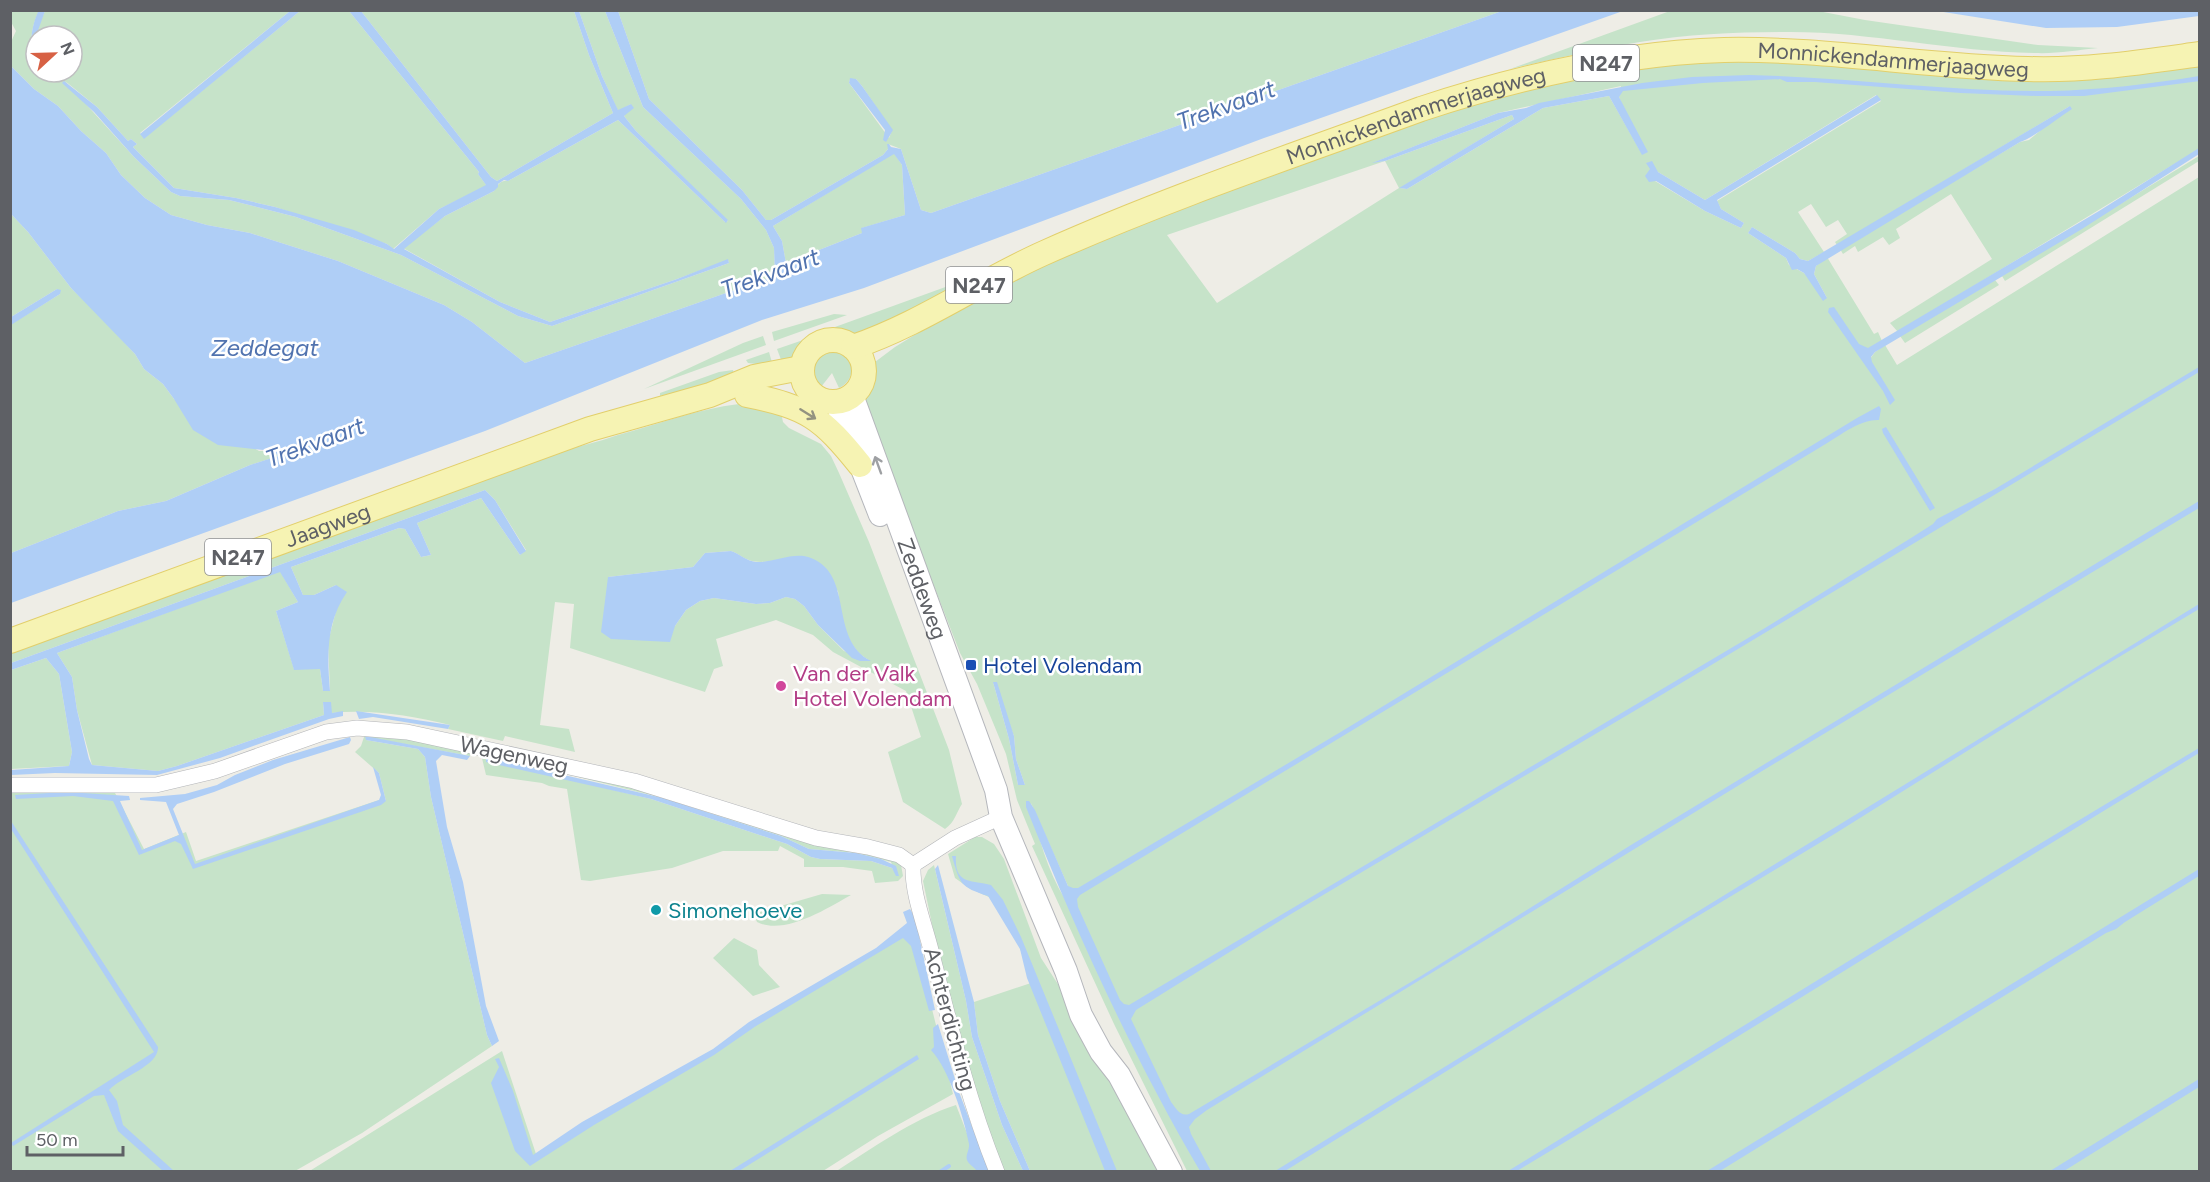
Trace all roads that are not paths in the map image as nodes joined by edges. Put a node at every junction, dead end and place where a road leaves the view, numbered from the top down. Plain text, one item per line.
1 (2199, 54) edge
2 (858, 355) junction
3 (803, 377) junction
4 (747, 394) junction
5 (710, 395) junction
6 (844, 398) junction
7 (860, 465) junction
8 (10, 641) edge
9 (10, 785) edge
10 (1001, 817) junction
11 (913, 865) junction
12 (997, 1172) edge
13 (1171, 1172) edge

1 - 2 main road, Monnickendammerjaagweg / N247
2 - 3 main road
2 - 6 main road
3 - 4 main road, N247
3 - 5 main road, N247
3 - 6 main road
4 - 5 main road, N247
4 -> 7 main road
5 - 8 main road, Jaagweg / N247
6 - 7 main road, Zeddeweg
10 -> 6 main road, Zeddeweg
7 - 10 main road, Zeddeweg
9 - 11 street, Wagenweg
10 - 11 street
10 - 13 main road, Zeddeweg
11 - 12 street, Achterdichting

